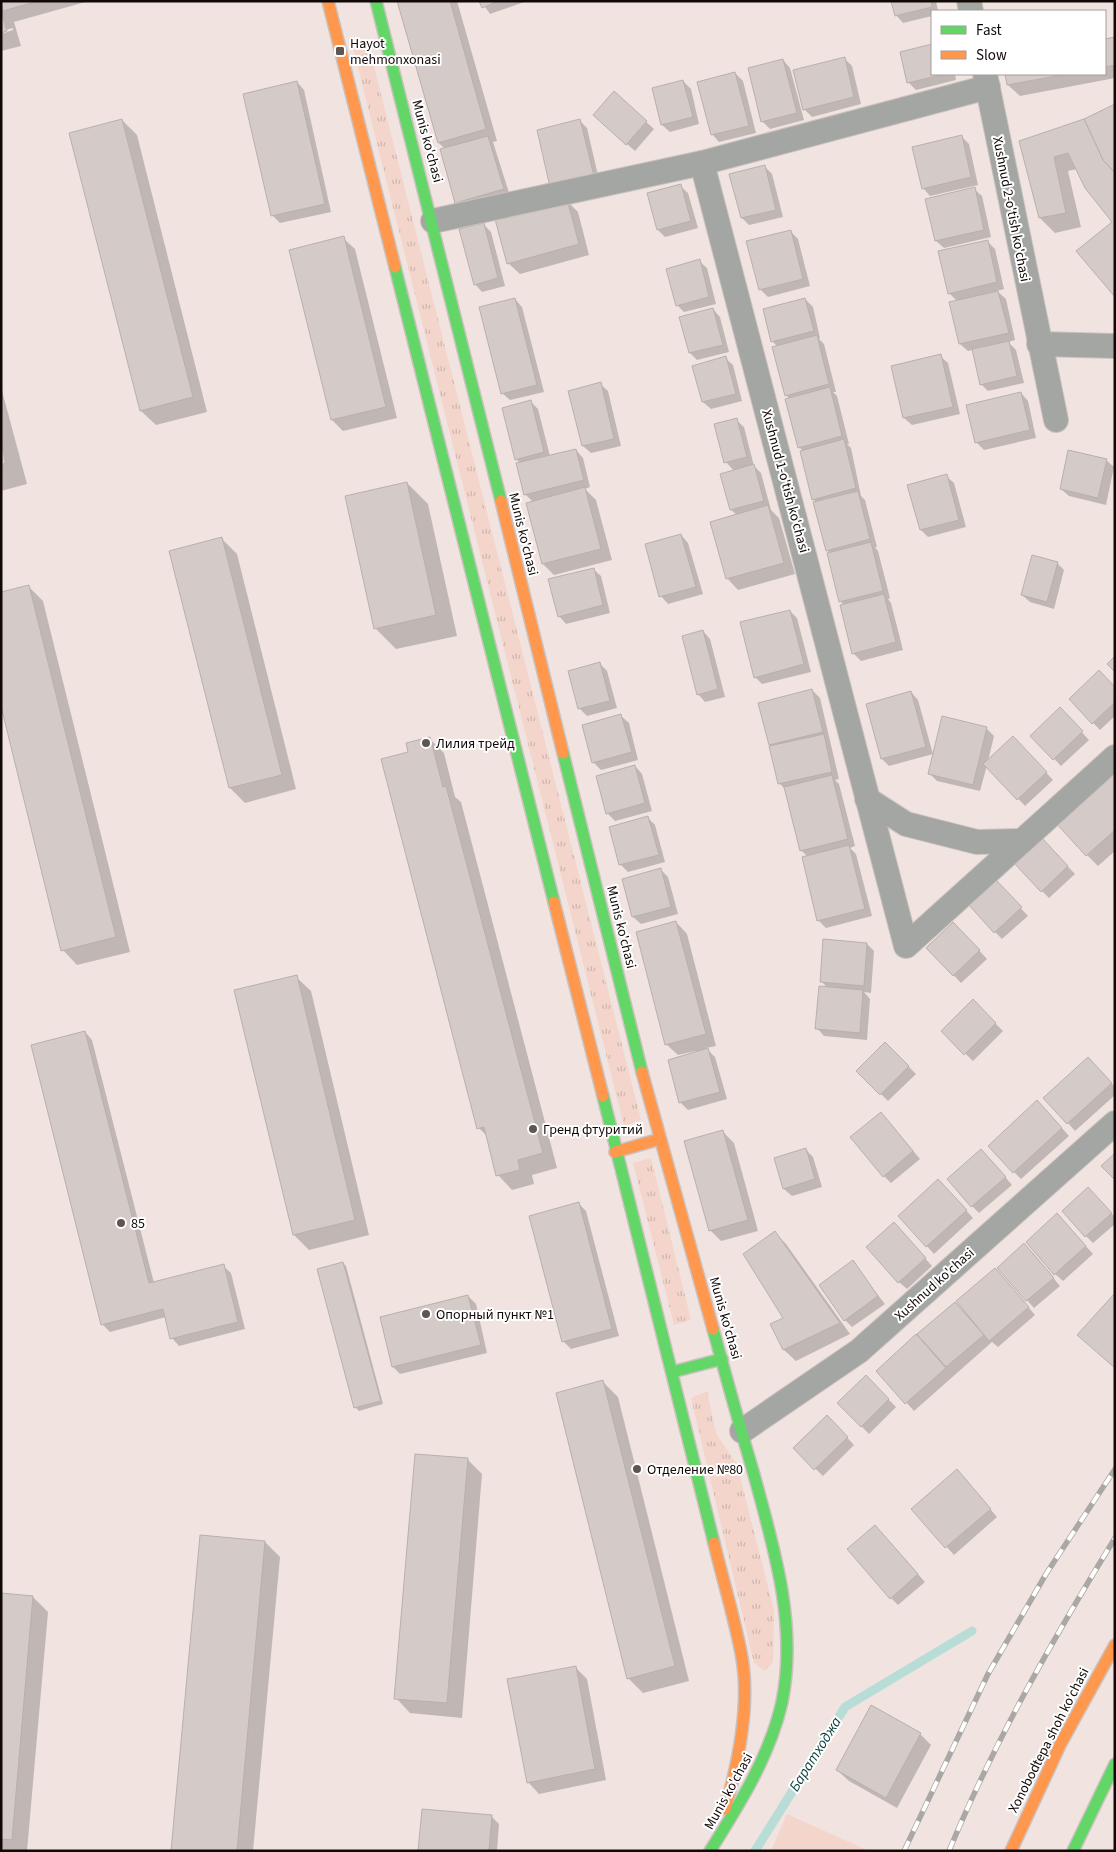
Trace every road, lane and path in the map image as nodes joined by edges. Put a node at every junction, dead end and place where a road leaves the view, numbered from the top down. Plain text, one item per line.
1 (328, 1) edge
2 (376, 1) edge
3 (986, 80) edge
4 (702, 163) junction
5 (433, 221) junction
6 (1039, 344) junction
7 (1115, 346) edge
8 (1056, 420) dead end
9 (1115, 757) edge
10 (867, 799) junction
11 (1022, 841) junction
12 (1115, 1124) edge
13 (660, 1139) junction
14 (616, 1152) junction
15 (722, 1359) junction
16 (672, 1372) junction
17 (742, 1431) junction
18 (1115, 1645) edge
19 (1115, 1764) edge
20 (711, 1850) edge
21 (1011, 1851) edge
22 (1073, 1851) edge

1 - 14 main road, Munis ko'chasi
2 - 5 main road, Munis ko'chasi
3 - 4 street
3 - 6 street, Xushnud 2-o'tish ko'chasi
4 - 5 street
4 - 10 street, Xushnud 1-o'tish ko'chasi
5 - 13 main road, Munis ko'chasi
6 - 7 street
6 - 8 street, Xushnud 2-o'tish ko'chasi
9 - 11 street, Xushnud 1-o'tish ko'chasi
10 - 11 street
10 - 11 street, Xushnud 1-o'tish ko'chasi
12 - 17 street, Xushnud ko'chasi
13 - 14 main road
13 - 15 main road, Munis ko'chasi
14 - 16 main road, Munis ko'chasi
15 - 16 main road
15 - 17 main road, Munis ko'chasi
16 - 20 main road, Munis ko'chasi
17 - 20 main road, Munis ko'chasi
18 - 21 main road, Xonobodtepa shoh ko'chasi
19 - 22 main road

